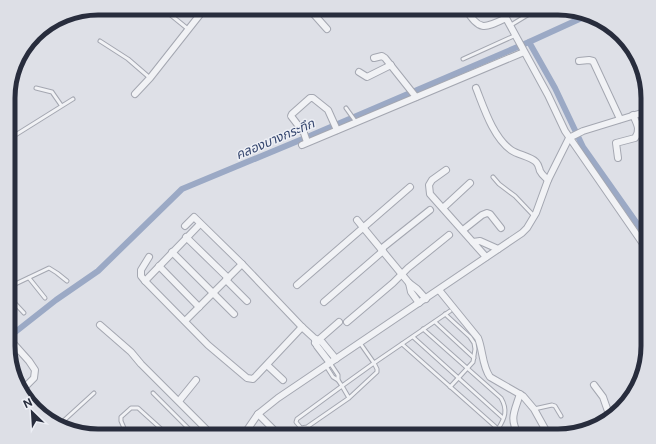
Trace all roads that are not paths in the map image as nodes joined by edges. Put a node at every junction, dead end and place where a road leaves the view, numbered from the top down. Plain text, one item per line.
1 (171, 15) edge
2 (200, 15) edge
3 (315, 15) edge
4 (469, 15) edge
5 (504, 15) edge
6 (527, 15) edge
7 (506, 18) junction
8 (511, 25) junction
9 (188, 29) junction
10 (327, 29) dead end
11 (516, 35) junction
12 (100, 41) dead end
13 (523, 50) junction
14 (374, 58) dead end
15 (463, 59) dead end
16 (579, 61) dead end
17 (391, 65) junction
18 (359, 72) dead end
19 (150, 78) junction
20 (36, 88) dead end
21 (476, 88) dead end
22 (135, 94) dead end
23 (415, 95) junction
24 (73, 99) dead end
25 (62, 105) junction
26 (346, 108) dead end
27 (641, 113) edge
28 (633, 115) junction
29 (620, 119) junction
30 (355, 121) junction
31 (337, 129) junction
32 (15, 136) edge
33 (572, 137) junction
34 (618, 158) dead end
35 (446, 170) dead end
36 (493, 177) dead end
37 (548, 180) junction
38 (470, 183) dead end
39 (410, 187) dead end
40 (443, 208) junction
41 (430, 210) dead end
42 (534, 216) junction
43 (357, 220) dead end
44 (200, 224) junction
45 (185, 226) dead end
46 (363, 228) junction
47 (501, 228) dead end
48 (463, 230) junction
49 (449, 235) dead end
50 (186, 237) junction
51 (641, 240) edge
52 (473, 242) junction
53 (498, 248) junction
54 (382, 250) junction
55 (172, 252) junction
56 (149, 257) dead end
57 (486, 257) junction
58 (242, 264) junction
59 (159, 266) junction
60 (402, 274) junction
61 (29, 278) junction
62 (145, 280) junction
63 (227, 280) junction
64 (67, 281) dead end
65 (15, 284) edge
66 (409, 284) junction
67 (297, 285) dead end
68 (439, 290) junction
69 (213, 294) junction
70 (45, 298) dead end
71 (426, 299) junction
72 (247, 301) dead end
73 (324, 302) dead end
74 (15, 303) edge
75 (419, 303) junction
76 (199, 307) junction
77 (450, 311) dead end
78 (24, 313) dead end
79 (234, 314) dead end
80 (446, 314) junction
81 (185, 321) junction
82 (339, 322) dead end
83 (347, 322) dead end
84 (435, 322) junction
85 (100, 325) dead end
86 (302, 327) junction
87 (423, 329) junction
88 (413, 337) junction
89 (316, 340) junction
90 (360, 343) junction
91 (402, 344) junction
92 (15, 345) edge
93 (336, 358) junction
94 (474, 358) junction
95 (374, 363) junction
96 (329, 364) junction
97 (268, 365) junction
98 (467, 368) junction
99 (459, 378) junction
100 (196, 380) dead end
101 (283, 380) dead end
102 (594, 384) dead end
103 (342, 386) junction
104 (25, 387) edge
105 (450, 387) junction
106 (94, 393) dead end
107 (153, 393) dead end
108 (520, 394) junction
109 (349, 398) junction
110 (179, 401) junction
111 (534, 409) junction
112 (608, 412) edge
113 (258, 414) junction
114 (561, 416) dead end
115 (504, 418) junction
116 (63, 421) edge
117 (124, 429) edge
118 (161, 429) edge
119 (189, 429) edge
120 (206, 429) edge
121 (248, 429) edge
122 (273, 429) edge
123 (498, 429) joint
124 (516, 429) edge
125 (545, 429) edge

1 - 9 lane
2 - 9 street
3 - 10 street
4 - 7 street
5 - 7 lane
6 - 8 lane
7 - 8 street
8 - 11 street
9 - 19 street
11 - 13 street
11 - 15 lane
12 - 19 lane
13 - 23 street
13 - 33 street
14 - 17 street
16 - 29 street
17 - 18 street
17 - 23 street
19 - 22 street
20 - 25 lane
21 - 37 street
23 - 30 street
24 - 25 lane
25 - 32 lane
26 - 30 lane
27 - 28 street
28 - 29 street
28 - 34 street
29 - 33 street
30 - 31 street
31 - 31 street
33 - 37 street
33 - 51 street
35 - 40 street
36 - 42 lane
37 - 42 street
38 - 40 street
39 - 46 street
40 - 48 street
41 - 54 street
42 - 53 street
43 - 46 street
44 - 45 street
44 - 50 street
44 - 58 street
46 - 54 street
46 - 67 street
47 - 48 street
48 - 52 street
49 - 60 street
50 - 55 street
50 - 63 street
52 - 53 street
52 - 57 street
53 - 57 street
54 - 60 street
54 - 73 street
55 - 59 street
55 - 69 street
56 - 62 street
57 - 68 street
58 - 63 street
58 - 86 street
59 - 62 street
59 - 76 street
60 - 66 street
60 - 83 street
61 - 64 lane
61 - 65 lane
61 - 70 lane
62 - 81 street
63 - 69 street
63 - 72 street
66 - 71 street
66 - 75 street
68 - 71 street
68 - 108 street
69 - 76 street
69 - 79 street
71 - 75 street
74 - 78 lane
75 - 90 street
76 - 81 street
77 - 80 lane
80 - 84 lane
80 - 94 lane
81 - 97 street
82 - 89 street
84 - 87 lane
84 - 94 lane
85 - 110 street
86 - 89 street
86 - 97 street
87 - 88 lane
87 - 98 lane
88 - 91 lane
88 - 99 lane
89 - 93 street
89 - 96 street
90 - 93 street
90 - 95 lane
91 - 95 lane
91 - 105 lane
92 - 104 street
93 - 96 street
94 - 98 lane
95 - 103 lane
95 - 109 lane
96 - 103 lane
96 - 113 street
97 - 101 street
98 - 99 lane
98 - 115 lane
99 - 105 lane
99 - 115 lane
100 - 110 street
102 - 112 street
103 - 109 lane
103 - 109 lane
105 - 123 lane
106 - 116 lane
107 - 119 lane
108 - 111 street
108 - 124 street
110 - 120 street
111 - 114 lane
111 - 125 street
113 - 121 street
113 - 122 street
115 - 123 lane
117 - 118 lane

